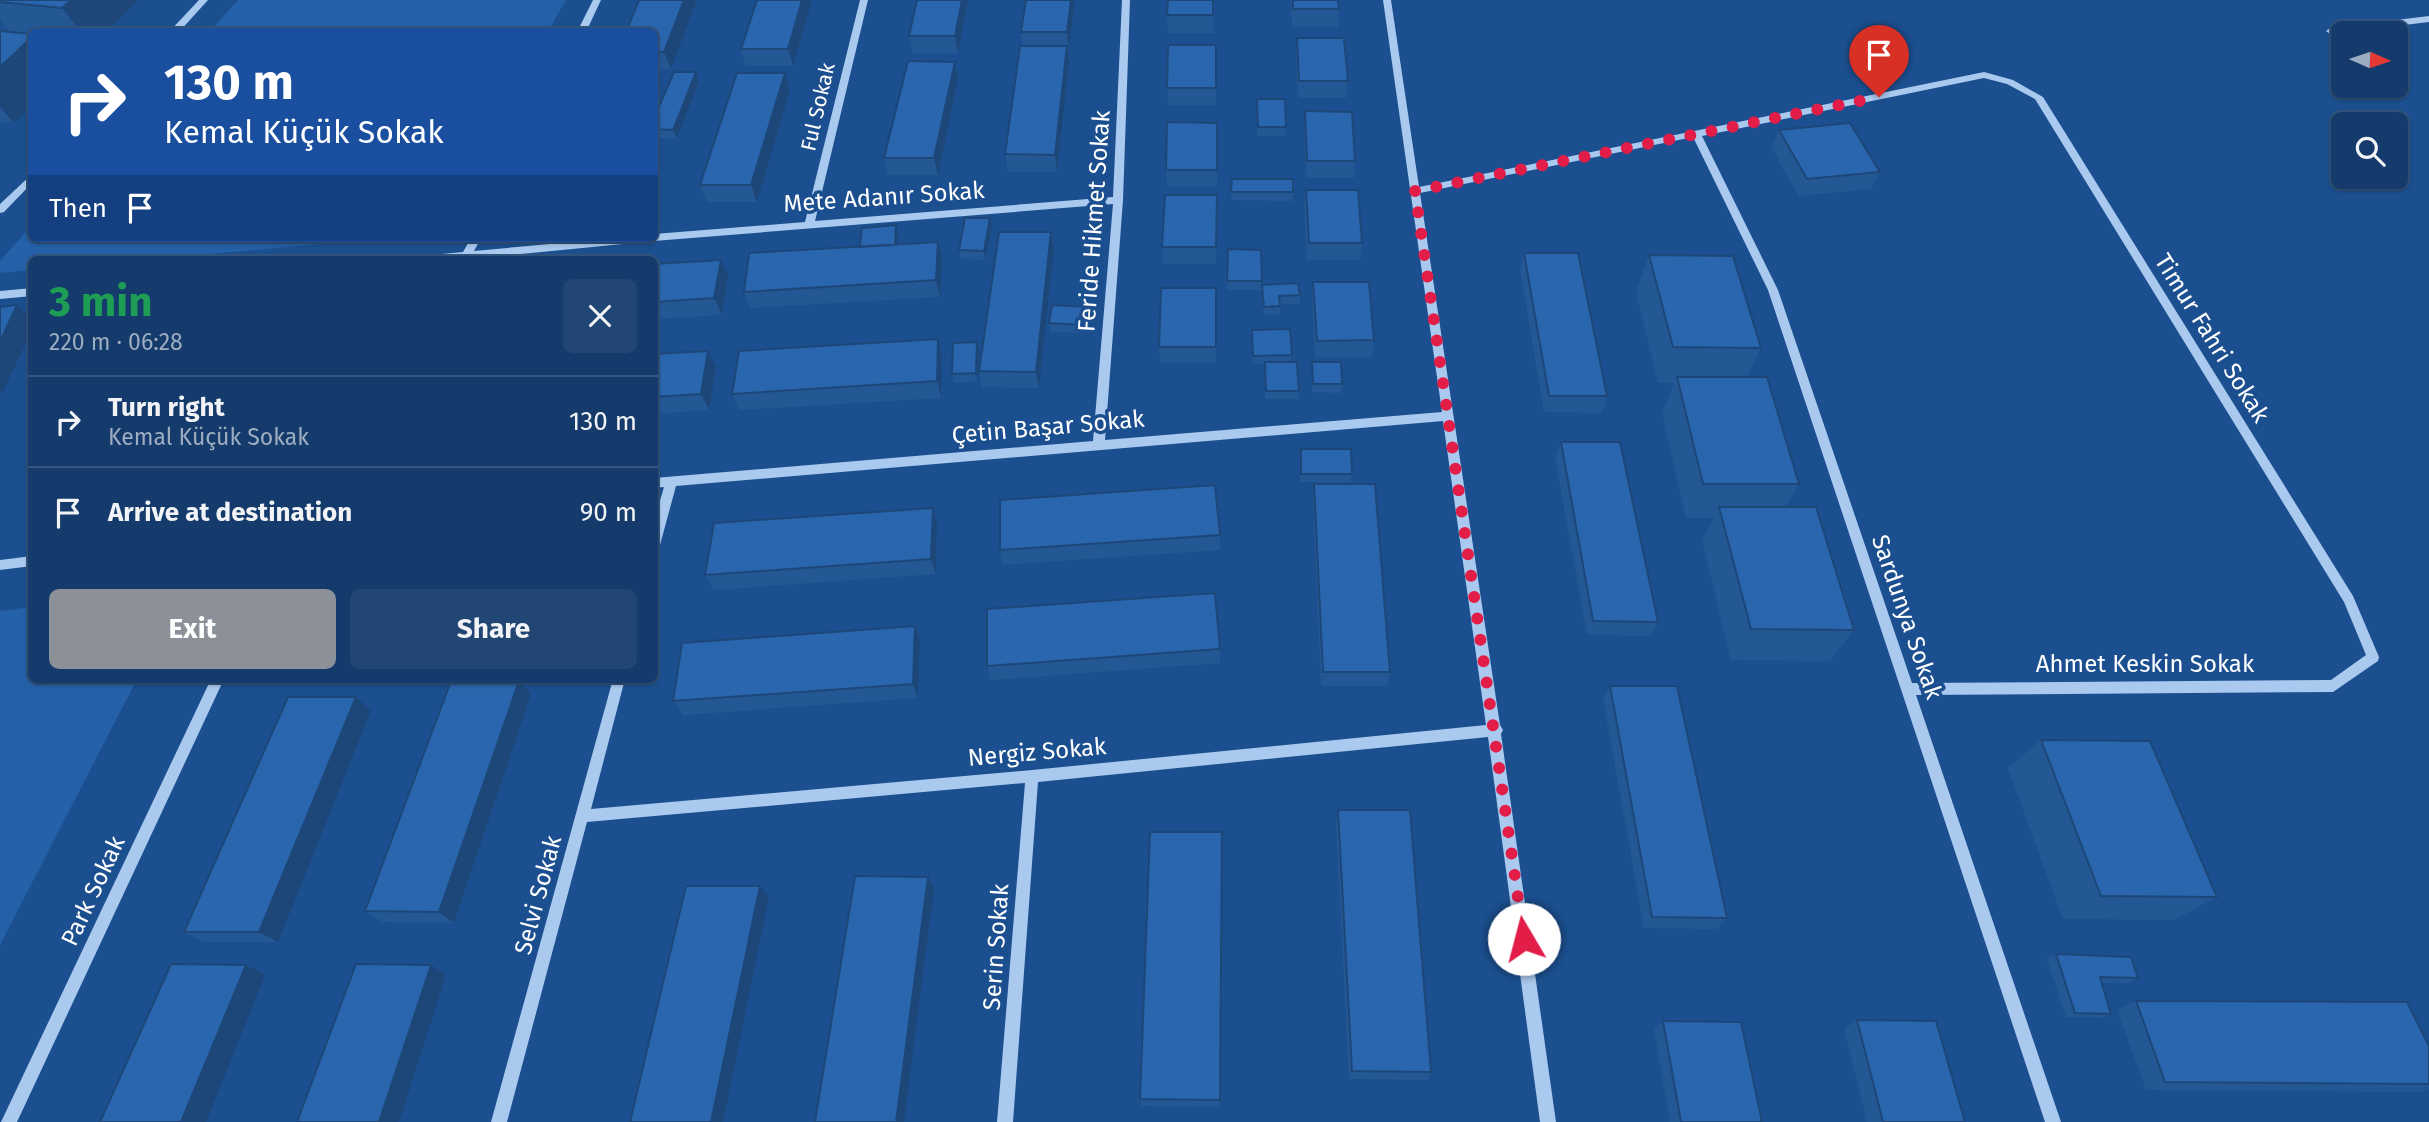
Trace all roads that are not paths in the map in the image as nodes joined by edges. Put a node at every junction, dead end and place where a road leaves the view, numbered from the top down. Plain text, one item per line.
1 (204, 0) edge
2 (597, 0) edge
3 (864, 0) edge
4 (1126, 0) edge
5 (1387, 0) edge
6 (2429, 19) edge
7 (177, 28) edge
8 (583, 28) edge
9 (2330, 31) dead end
10 (1983, 75) joint
11 (1697, 135) junction
12 (28, 181) edge
13 (1415, 191) junction
14 (1118, 200) junction
15 (0, 210) edge
16 (810, 223) junction
17 (658, 238) edge
18 (474, 242) edge
19 (612, 242) edge
20 (466, 256) joint
21 (28, 292) edge
22 (0, 295) edge
23 (1446, 416) junction
24 (1099, 444) junction
25 (671, 481) junction
26 (658, 483) edge
27 (658, 530) edge
28 (28, 562) edge
29 (0, 565) edge
30 (2373, 657) joint
31 (216, 683) edge
32 (618, 683) edge
33 (1907, 689) junction
34 (1496, 730) junction
35 (1032, 776) junction
36 (583, 816) junction
37 (9, 1122) edge
38 (499, 1122) edge
39 (1005, 1122) edge
40 (1548, 1122) edge
41 (2053, 1122) edge

1 - 7 street
2 - 8 street
3 - 16 street, Ful Sokak
4 - 14 street, Feride Hikmet Sokak
5 - 13 street
6 - 9 street
10 - 11 street
10 - 30 street, Timur Fahri Sokak
11 - 13 street
11 - 33 street, Sardunya Sokak
12 - 15 street
13 - 23 street
14 - 16 street, Mete Adanır Sokak
14 - 24 street, Feride Hikmet Sokak
16 - 17 street, Mete Adanır Sokak
18 - 20 street
19 - 20 street, Mete Adanır Sokak
21 - 22 street
23 - 24 street, Çetin Başar Sokak
23 - 34 street
24 - 25 street, Çetin Başar Sokak
25 - 26 street, Çetin Başar Sokak
25 - 27 street
28 - 29 street
30 - 33 street, Ahmet Keskin Sokak
31 - 37 street, Park Sokak
32 - 36 street, Selvi Sokak
33 - 41 street, Sardunya Sokak
34 - 35 street, Nergiz Sokak
34 - 40 street
35 - 36 street, Nergiz Sokak
35 - 39 street, Serin Sokak
36 - 38 street, Selvi Sokak

